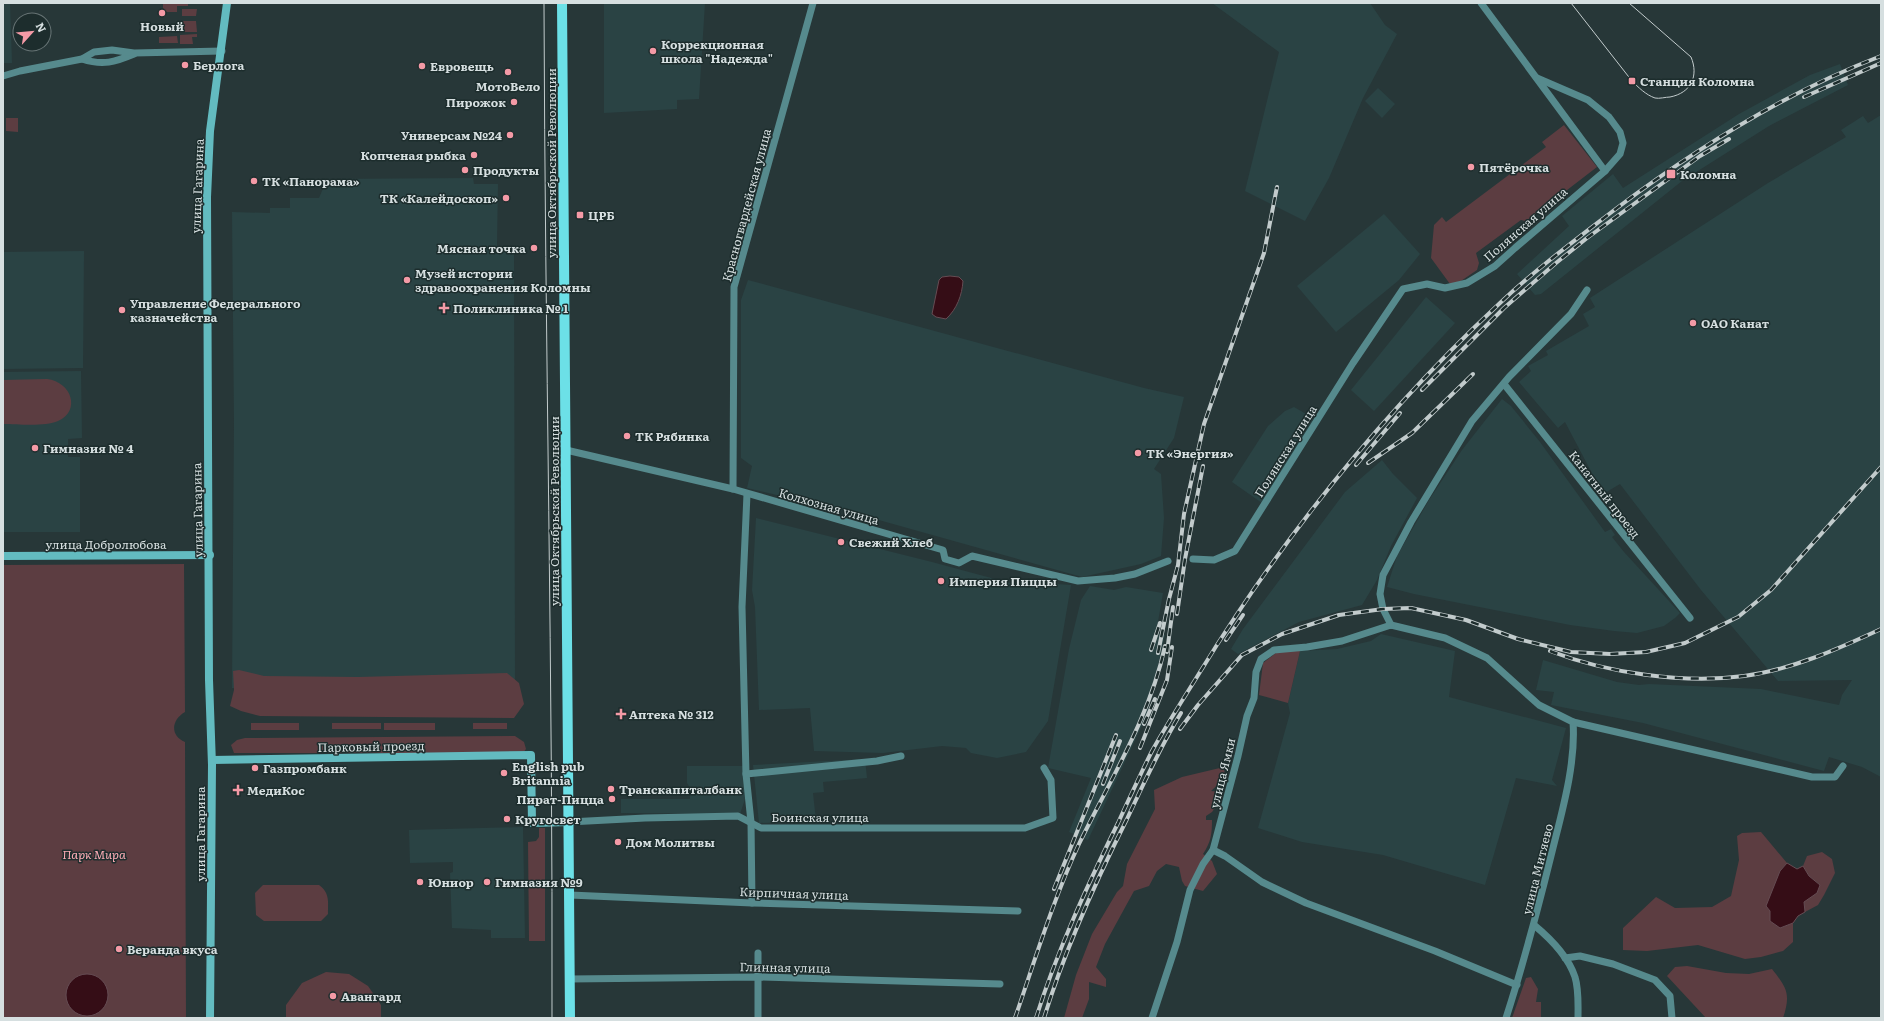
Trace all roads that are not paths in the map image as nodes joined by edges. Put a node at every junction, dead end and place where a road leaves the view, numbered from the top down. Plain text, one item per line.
1 (227, 3) edge
2 (562, 3) edge
3 (813, 3) edge
4 (1481, 3) edge
5 (222, 51) junction
6 (134, 54) junction
7 (82, 59) junction
8 (3, 76) edge
9 (1537, 78) junction
10 (1606, 170) junction
11 (1587, 290) dead end
12 (1504, 384) junction
13 (566, 450) junction
14 (733, 489) junction
15 (747, 494) junction
16 (210, 555) junction
17 (3, 556) edge
18 (1193, 559) dead end
19 (1168, 562) dead end
20 (1690, 618) dead end
21 (1391, 625) junction
22 (1573, 722) junction
23 (901, 756) dead end
24 (212, 760) junction
25 (1843, 766) dead end
26 (1044, 768) dead end
27 (746, 774) junction
28 (569, 822) junction
29 (751, 822) junction
30 (1213, 850) junction
31 (570, 895) junction
32 (752, 903) junction
33 (1018, 911) dead end
34 (1534, 925) junction
35 (758, 954) dead end
36 (1565, 958) junction
37 (758, 977) junction
38 (570, 979) junction
39 (1000, 984) dead end
40 (1516, 985) junction
41 (210, 1018) edge
42 (570, 1018) edge
43 (758, 1018) edge
44 (1152, 1018) edge
45 (1506, 1018) edge
46 (1578, 1018) edge
47 (1672, 1018) edge

1 - 5 street, улица Гагарина
2 - 13 main road, улица Октябрьской Революции
3 - 14 street, Красногвардейская улица
4 - 9 street, Полянская улица
5 - 6 street
5 - 16 street, улица Гагарина
6 - 7 street
6 - 7 street
7 - 8 street
9 - 10 street
9 - 10 street, Полянская улица
10 - 18 street, Полянская улица
11 - 12 street
12 - 20 street, Канатный проезд
12 - 21 street
13 - 14 street, Колхозная улица
13 - 28 main road, улица Октябрьской Революции
14 - 15 street, Колхозная улица
15 - 19 street, Колхозная улица
15 - 27 street
16 - 17 street, улица Добролюбова
16 - 24 street, улица Гагарина
21 - 22 street
21 - 30 street, улица Ямки
22 - 25 street
22 - 34 street, улица Митяево
23 - 27 street
24 - 28 street, Парковый проезд
24 - 41 street, улица Гагарина
26 - 29 street, Боинская улица
27 - 29 street
28 - 29 street, Боинская улица
28 - 31 main road, улица Октябрьской Революции
29 - 32 street
30 - 40 street
30 - 44 street, улица Ямки
31 - 32 street, Кирпичная улица
31 - 38 main road, улица Октябрьской Революции
32 - 33 street, Кирпичная улица
34 - 36 street
34 - 40 street, улица Митяево
35 - 37 street
36 - 46 street
36 - 47 street
37 - 38 street, Глинная улица
37 - 39 street, Глинная улица
37 - 43 street
38 - 42 main road, улица Октябрьской Революции
40 - 45 street, улица Митяево

